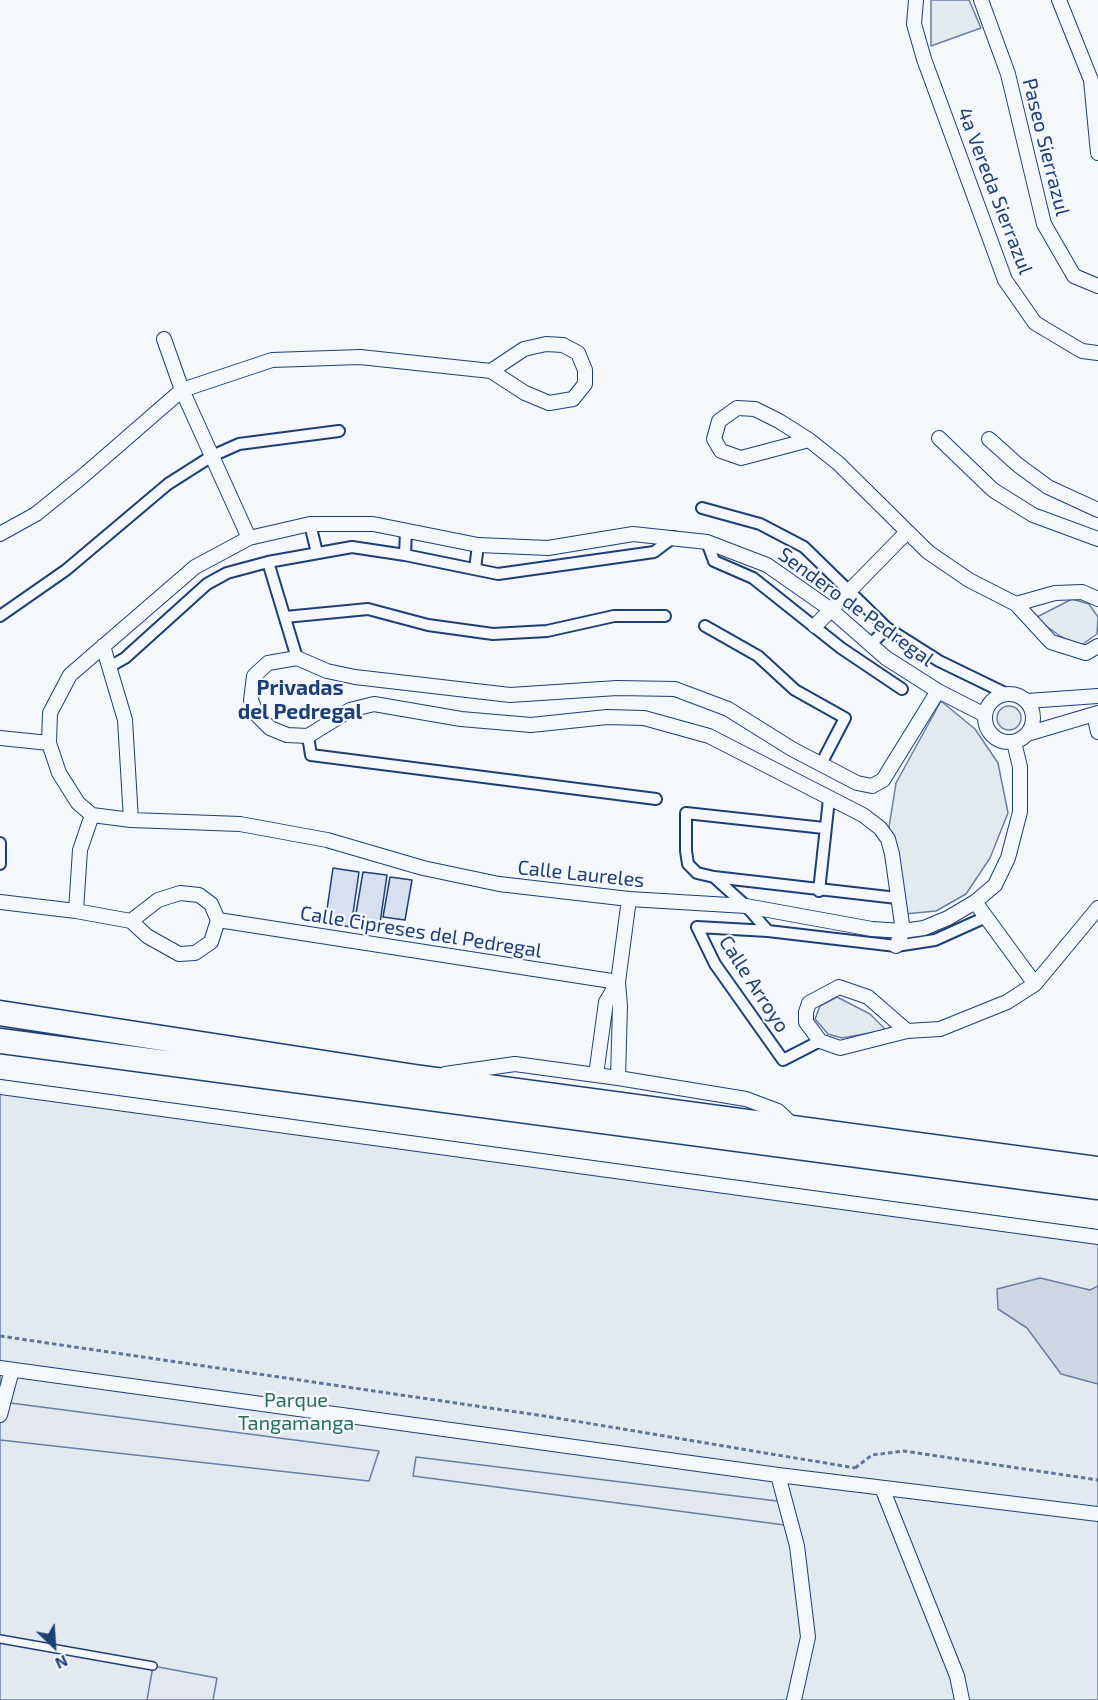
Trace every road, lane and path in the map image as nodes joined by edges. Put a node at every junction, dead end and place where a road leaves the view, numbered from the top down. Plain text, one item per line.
1 (916, 0) edge
2 (981, 0) edge
3 (1059, 0) edge
4 (1094, 84) edge
5 (1098, 153) edge
6 (1098, 286) edge
7 (164, 339) dead end
8 (1098, 353) edge
9 (491, 371) junction
10 (182, 390) junction
11 (339, 431) dead end
12 (939, 438) dead end
13 (989, 439) dead end
14 (809, 440) junction
15 (212, 456) junction
16 (702, 508) dead end
17 (1098, 510) edge
18 (310, 524) junction
19 (406, 531) junction
20 (906, 532) junction
21 (0, 534) edge
22 (633, 534) junction
23 (674, 537) junction
24 (249, 538) junction
25 (1098, 539) edge
26 (707, 542) junction
27 (478, 545) junction
28 (548, 548) junction
29 (317, 554) junction
30 (405, 555) junction
31 (629, 556) junction
32 (268, 562) junction
33 (767, 565) junction
34 (195, 567) junction
35 (547, 568) junction
36 (475, 569) junction
37 (753, 578) junction
38 (207, 584) junction
39 (849, 589) junction
40 (1098, 600) edge
41 (1016, 604) junction
42 (830, 609) junction
43 (0, 616) edge
44 (665, 616) dead end
45 (285, 617) junction
46 (705, 626) dead end
47 (815, 626) junction
48 (887, 628) junction
49 (871, 644) junction
50 (103, 646) junction
51 (1098, 646) edge
52 (297, 658) junction
53 (886, 658) junction
54 (109, 666) junction
55 (875, 671) junction
56 (902, 689) dead end
57 (938, 690) junction
58 (1007, 694) junction
59 (1098, 696) edge
60 (1027, 701) junction
61 (1096, 714) edge
62 (985, 715) junction
63 (1098, 732) edge
64 (1027, 734) junction
65 (308, 736) junction
66 (0, 738) edge
67 (1014, 742) junction
68 (49, 743) junction
69 (821, 764) junction
70 (656, 799) dead end
71 (828, 799) junction
72 (93, 815) junction
73 (131, 820) junction
74 (824, 828) junction
75 (0, 843) edge
76 (0, 864) edge
77 (714, 878) junction
78 (819, 891) junction
79 (897, 898) junction
80 (629, 899) junction
81 (0, 902) edge
82 (975, 902) junction
83 (746, 906) junction
84 (1098, 908) edge
85 (76, 911) junction
86 (986, 917) junction
87 (218, 920) junction
88 (131, 921) junction
89 (903, 931) junction
90 (768, 932) junction
91 (896, 946) junction
92 (618, 982) junction
93 (1035, 984) junction
94 (0, 1013) edge
95 (907, 1031) junction
96 (0, 1041) edge
97 (820, 1041) junction
98 (596, 1075) junction
99 (415, 1077) junction
100 (618, 1078) junction
101 (0, 1087) edge
102 (799, 1130) junction
103 (1098, 1157) edge
104 (1027, 1160) junction
105 (1098, 1169) edge
106 (1098, 1187) edge
107 (1098, 1237) edge
108 (0, 1336) edge
109 (6, 1369) edge
110 (1, 1408) edge
111 (855, 1468) junction
112 (778, 1475) junction
113 (1098, 1480) edge
114 (837, 1483) junction
115 (882, 1488) junction
116 (1098, 1514) edge
117 (0, 1639) edge
118 (153, 1666) dead end
119 (794, 1700) edge
120 (962, 1700) edge

1 - 8 street, 4a Vereda Sierrazul
2 - 6 street, Paseo Sierrazul
3 - 4 street
4 - 5 street
7 - 10 street
9 - 9 street
9 - 10 street
10 - 15 street
10 - 21 street
11 - 15 street
12 - 25 street
13 - 17 street
14 - 14 street
14 - 20 street
15 - 24 street
15 - 43 street
16 - 39 street
18 - 19 street, Sendero de Pedregal
18 - 24 street, Sendero de Pedregal
18 - 29 street
19 - 27 street, Sendero de Pedregal
19 - 30 street
20 - 39 street
20 - 41 street
22 - 23 street, Sendero de Pedregal
22 - 28 street, Sendero de Pedregal
22 - 31 street
23 - 26 street, Sendero de Pedregal
23 - 31 street
24 - 34 street, Sendero de Pedregal
26 - 33 street, Sendero de Pedregal
26 - 37 street
27 - 28 street, Sendero de Pedregal
27 - 36 street
28 - 35 street
29 - 30 street
29 - 32 street
30 - 36 street
31 - 35 street
32 - 38 street
32 - 45 street
33 - 37 street
33 - 42 street, Sendero de Pedregal
34 - 38 street
34 - 50 street, Sendero de Pedregal
35 - 36 street
37 - 47 street
38 - 54 street
39 - 42 street
39 - 48 street
40 - 41 street
41 - 51 street
42 - 47 street
42 - 49 street, Sendero de Pedregal
44 - 45 street
45 - 52 street
46 - 69 street
47 - 55 street
48 - 49 street
48 - 58 street
49 - 53 street, Sendero de Pedregal
50 - 54 street
50 - 68 street, Sendero de Pedregal
52 - 65 street
52 - 69 street
53 - 55 street
53 - 57 street, Sendero de Pedregal
54 - 73 street
55 - 56 street
57 - 62 street, Sendero de Pedregal
57 - 69 street
58 - 60 street
58 - 62 street
59 - 60 street
60 - 64 street
61 - 63 street
61 - 64 street
62 - 67 street
64 - 67 street
65 - 70 street
65 - 71 street
66 - 68 street
67 - 82 street, Calle Laureles
68 - 72 street
71 - 74 street
71 - 79 street
72 - 73 street, Calle Laureles
72 - 85 street
73 - 80 street, Calle Laureles
74 - 77 street, Calle Arroyo
74 - 78 street
75 - 76 street
77 - 78 street
77 - 83 street, Calle Arroyo
78 - 79 street
79 - 89 street
80 - 83 street, Calle Laureles
80 - 92 street
81 - 85 street
82 - 86 street
82 - 89 street, Calle Laureles
83 - 89 street, Calle Laureles
83 - 90 street, Calle Arroyo
84 - 93 street
85 - 88 street
86 - 91 street
86 - 93 street
87 - 88 street
87 - 88 street
87 - 92 street, Calle Cipreses del Pedregal
89 - 91 street
90 - 91 street
90 - 97 street, Calle Arroyo
92 - 98 street
92 - 100 street
93 - 95 street
94 - 99 highway
95 - 97 street
95 - 97 street
96 - 106 highway
98 - 99 street
98 - 100 street
99 - 102 highway
100 - 102 street
101 - 107 street
102 - 104 highway
103 - 104 highway
104 - 105 highway
108 - 111 path
109 - 110 street
109 - 112 street
111 - 113 path
111 - 114 path
112 - 114 street
112 - 119 street
114 - 115 street
115 - 116 street
115 - 120 street
117 - 118 lane

